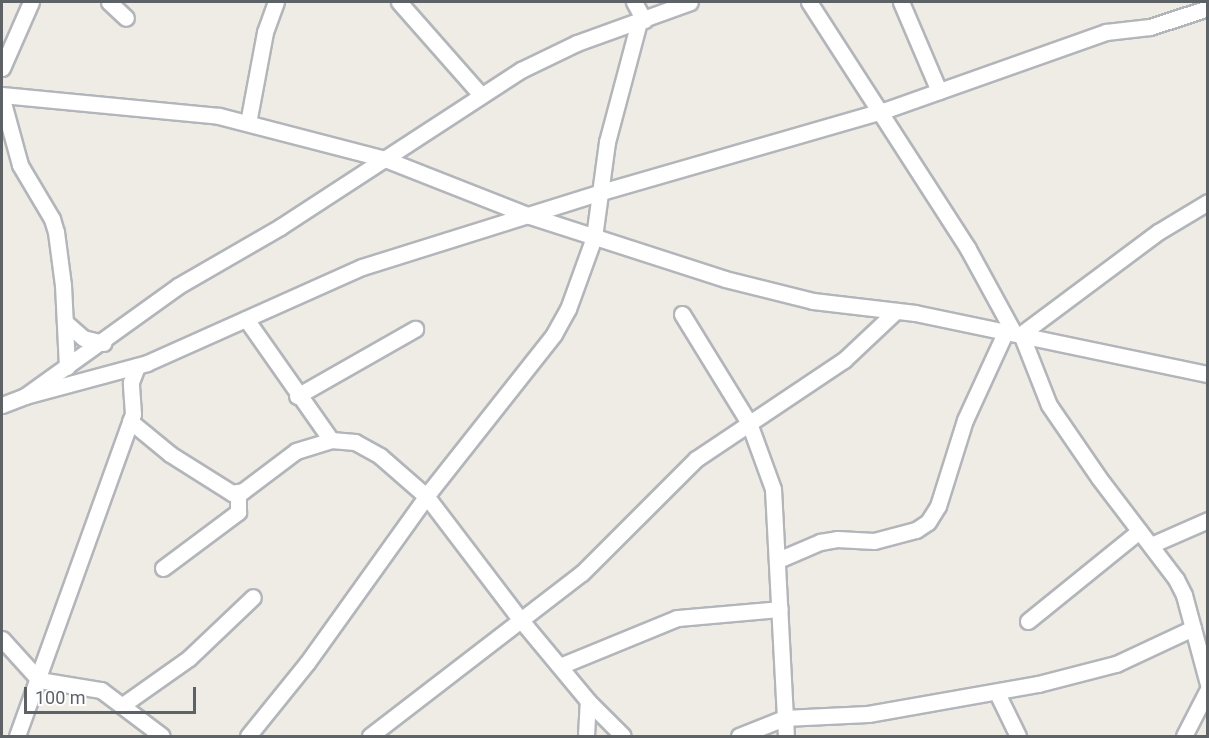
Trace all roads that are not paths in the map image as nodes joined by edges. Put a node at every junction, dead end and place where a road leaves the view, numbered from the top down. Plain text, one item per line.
1 (31, 2) edge
2 (109, 2) edge
3 (276, 2) edge
4 (399, 2) edge
5 (634, 2) edge
6 (690, 2) edge
7 (809, 2) edge
8 (901, 2) edge
9 (1208, 8) edge
10 (126, 18) dead end
11 (642, 21) junction
12 (2, 68) edge
13 (939, 91) junction
14 (480, 94) junction
15 (6, 101) edge
16 (883, 111) junction
17 (248, 123) junction
18 (385, 159) junction
19 (598, 193) junction
20 (1208, 202) edge
21 (527, 215) junction
22 (594, 237) junction
23 (896, 310) junction
24 (682, 314) dead end
25 (246, 319) junction
26 (66, 323) junction
27 (415, 329) dead end
28 (1014, 333) junction
29 (103, 343) junction
30 (137, 366) junction
31 (67, 367) junction
32 (118, 370) junction
33 (1208, 374) edge
34 (131, 382) junction
35 (25, 396) junction
36 (297, 396) junction
37 (2, 405) edge
38 (130, 421) junction
39 (749, 423) junction
40 (331, 440) junction
41 (238, 492) junction
42 (427, 497) junction
43 (1208, 520) edge
44 (1140, 531) junction
45 (1151, 545) junction
46 (778, 560) junction
47 (163, 568) dead end
48 (253, 597) dead end
49 (780, 609) junction
50 (520, 619) junction
51 (1028, 621) dead end
52 (1193, 628) junction
53 (2, 639) edge
54 (560, 666) junction
55 (39, 680) junction
56 (1208, 684) edge
57 (1208, 689) edge
58 (997, 693) junction
59 (588, 701) junction
60 (124, 704) junction
61 (784, 718) junction
62 (381, 733) edge
63 (17, 736) edge
64 (162, 736) edge
65 (248, 736) edge
66 (586, 736) edge
67 (623, 736) edge
68 (740, 736) edge
69 (786, 736) edge
70 (1018, 736) edge
71 (1184, 736) edge

1 - 12 street
2 - 10 street
3 - 17 street
4 - 14 street
5 - 11 street
6 - 11 street
7 - 16 street
8 - 13 street
9 - 13 street
11 - 14 street
11 - 19 street
13 - 16 street
14 - 18 street
15 - 17 street
15 - 26 street
16 - 19 street
16 - 28 street
17 - 18 street
18 - 21 street
18 - 29 street
19 - 21 street
19 - 22 street
20 - 28 street
21 - 22 street
21 - 25 street
22 - 23 street
22 - 42 street
23 - 28 street
23 - 39 street
24 - 39 street
25 - 30 street
25 - 36 street
26 - 29 street
26 - 31 street
27 - 36 street
28 - 33 street
28 - 44 street
28 - 46 street
29 - 31 street
30 - 32 street
30 - 34 street
31 - 35 street
32 - 34 street
32 - 35 street
34 - 38 street
35 - 37 street
36 - 40 street
38 - 41 street
38 - 55 street
39 - 46 street
39 - 50 street
40 - 41 street
40 - 42 street
41 - 47 street
42 - 50 street
42 - 65 street
43 - 45 street
44 - 45 street
44 - 51 street
45 - 52 street
46 - 49 street
48 - 60 street
49 - 54 street
49 - 61 street
50 - 54 street
50 - 62 street
52 - 56 street
52 - 58 street
53 - 55 street
54 - 59 street
55 - 60 street
55 - 63 street
57 - 71 street
58 - 61 street
58 - 70 street
59 - 66 street
59 - 67 street
60 - 64 street
61 - 68 street
61 - 69 street

